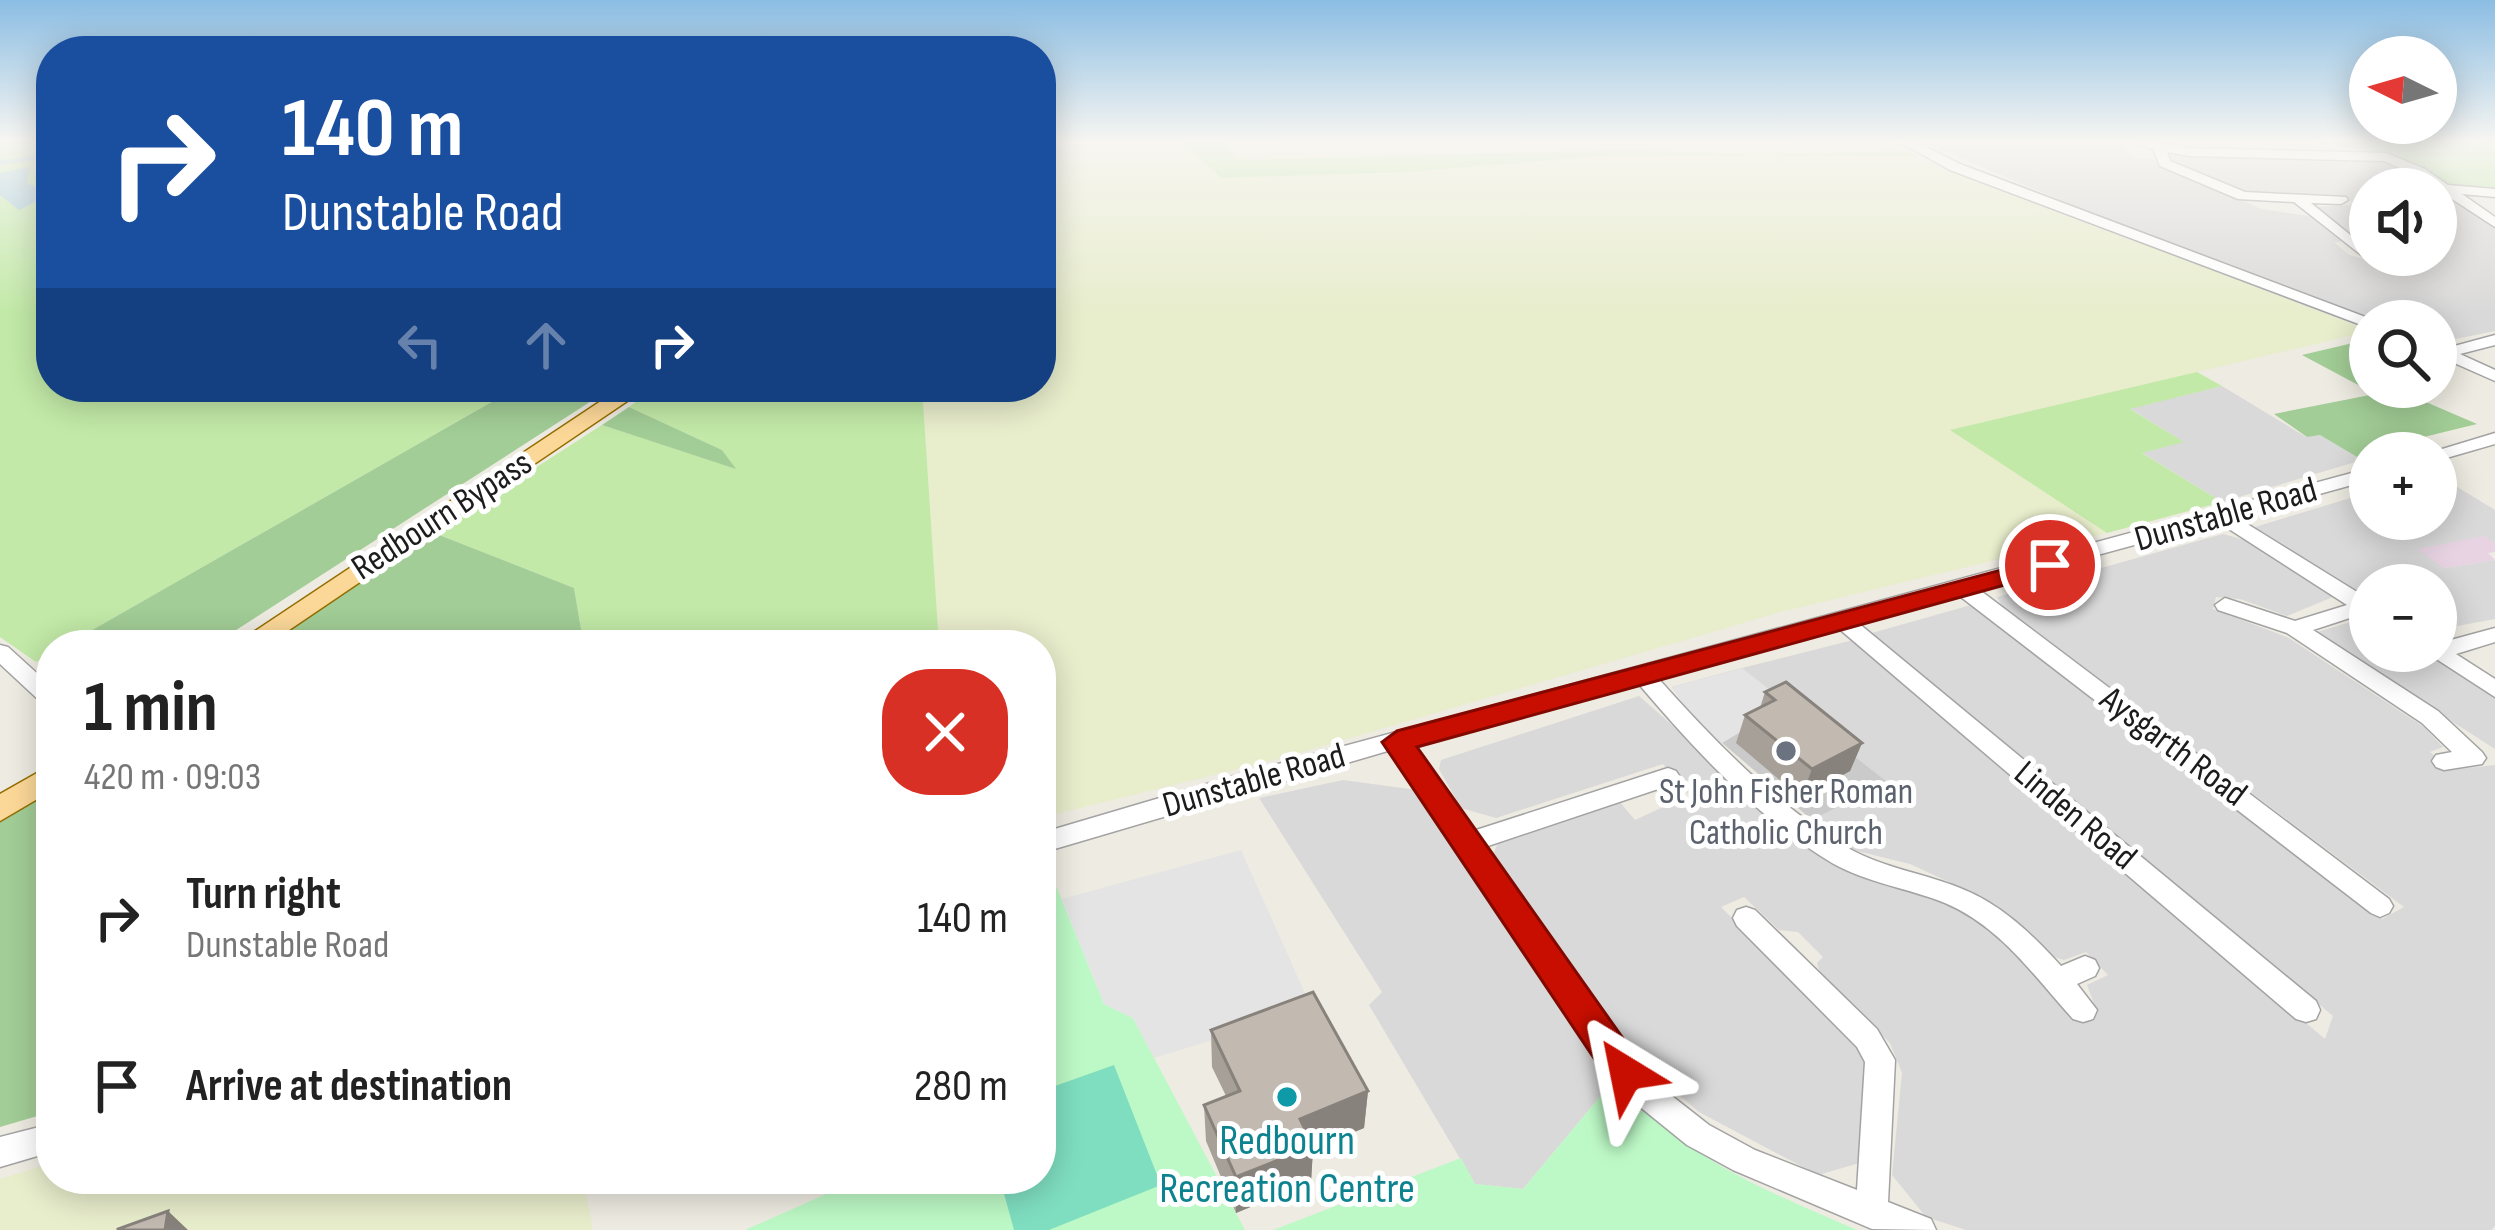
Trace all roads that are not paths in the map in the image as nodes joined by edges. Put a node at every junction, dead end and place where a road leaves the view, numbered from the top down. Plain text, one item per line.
1 (2039, 198) edge
2 (2292, 198) edge
3 (2458, 198) edge
4 (2297, 199) junction
5 (2341, 200) dead end
6 (2495, 223) edge
7 (2349, 241) edge
8 (2349, 315) edge
9 (2495, 340) edge
10 (2457, 348) edge
11 (2457, 358) edge
12 (2495, 376) edge
13 (614, 402) edge
14 (2495, 439) edge
15 (2457, 450) edge
16 (2349, 480) edge
17 (2222, 516) junction
18 (1964, 589) junction
19 (2349, 597) edge
20 (2224, 605) dead end
21 (2349, 613) edge
22 (1844, 622) junction
23 (2295, 628) junction
24 (271, 630) edge
25 (2495, 635) edge
26 (2457, 646) edge
27 (0, 652) edge
28 (2457, 665) edge
29 (1643, 675) junction
30 (36, 684) edge
31 (2495, 689) edge
32 (1397, 742) junction
33 (2444, 761) dead end
34 (1668, 778) dead end
35 (36, 786) edge
36 (0, 809) edge
37 (1056, 839) edge
38 (1466, 843) junction
39 (2380, 906) dead end
40 (1746, 918) dead end
41 (2085, 968) dead end
42 (2055, 981) junction
43 (2083, 1010) dead end
44 (2306, 1010) dead end
45 (36, 1142) edge
46 (0, 1152) edge
47 (1872, 1214) junction
48 (1920, 1230) edge

1 - 8 street
2 - 4 street
3 - 6 street
4 - 5 street
4 - 7 street
9 - 10 street
11 - 12 street
13 - 24 main road, Redbourn Bypass
14 - 15 street
16 - 17 street, Dunstable Road
17 - 18 street, Dunstable Road
17 - 19 street
18 - 22 street, Dunstable Road
18 - 39 street, Aysgarth Road
20 - 23 street
21 - 23 street
22 - 29 street, Dunstable Road
22 - 44 street, Linden Road
23 - 33 street
25 - 26 street
27 - 30 street
28 - 31 street
29 - 32 street, Dunstable Road
29 - 42 street
32 - 37 street, Dunstable Road
32 - 38 street
34 - 38 street
35 - 36 main road
38 - 47 street
40 - 47 street
41 - 42 street
42 - 43 street
45 - 46 street
47 - 48 street

